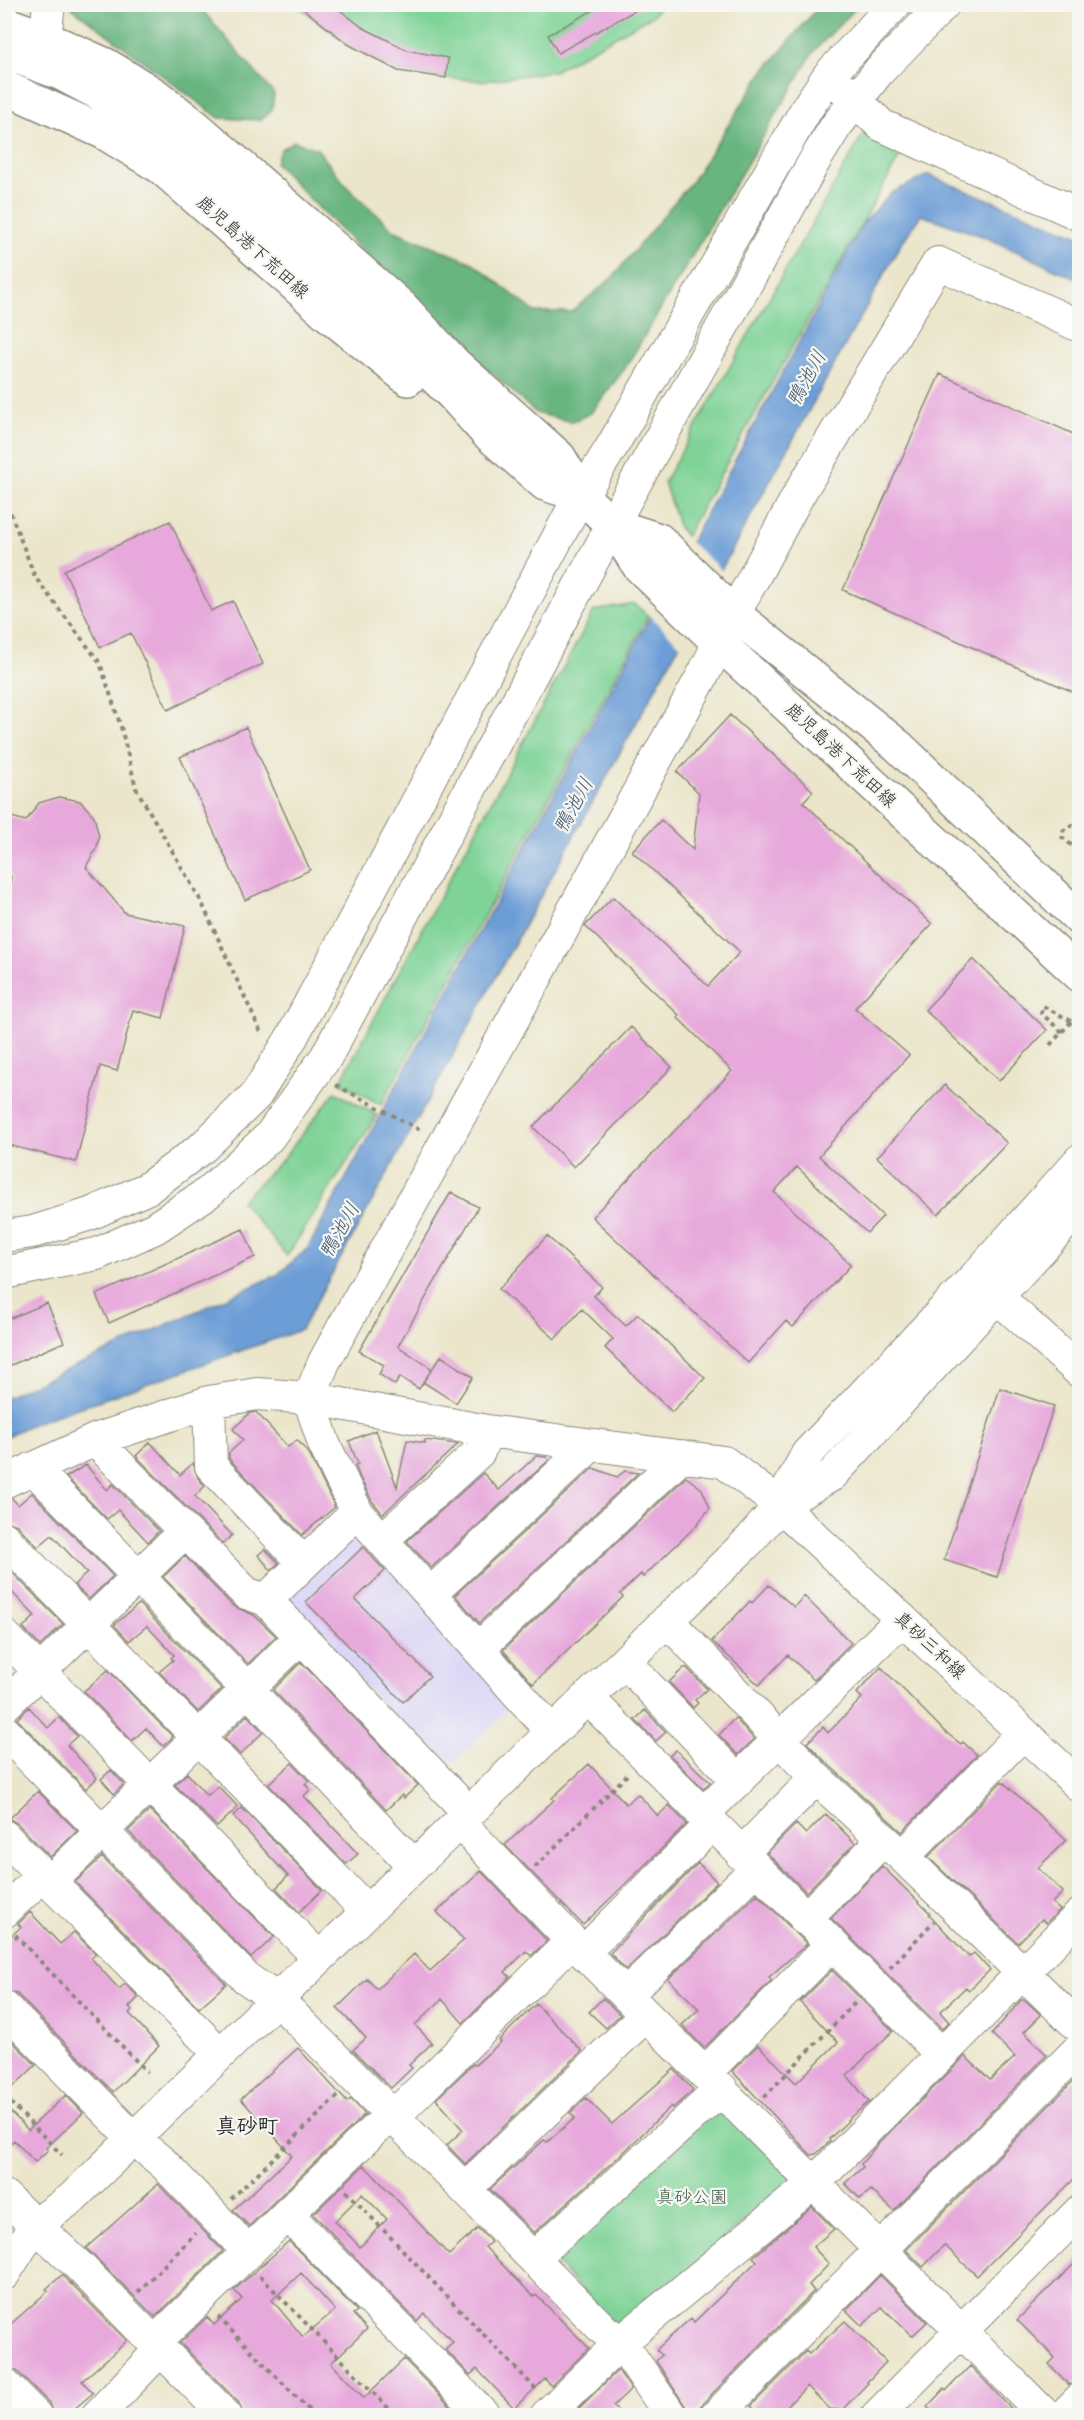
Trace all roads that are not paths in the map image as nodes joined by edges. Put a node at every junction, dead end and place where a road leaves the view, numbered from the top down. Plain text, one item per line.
1 (49, 4) edge
2 (895, 4) edge
3 (944, 4) edge
4 (6, 38) edge
5 (45, 38) junction
6 (829, 75) junction
7 (4, 87) edge
8 (855, 100) junction
9 (1080, 215) edge
10 (334, 280) junction
11 (1080, 326) edge
12 (454, 364) junction
13 (486, 432) junction
14 (582, 496) junction
15 (612, 525) junction
16 (734, 614) junction
17 (719, 643) junction
18 (1080, 919) edge
19 (1080, 975) edge
20 (1080, 1160) edge
21 (1080, 1207) edge
22 (4, 1236) edge
23 (4, 1273) edge
24 (975, 1277) junction
25 (998, 1298) junction
26 (1080, 1372) edge
27 (309, 1398) junction
28 (209, 1402) junction
29 (487, 1431) junction
30 (95, 1440) junction
31 (590, 1446) junction
32 (682, 1456) junction
33 (33, 1468) junction
34 (4, 1482) edge
35 (780, 1505) junction
36 (357, 1512) junction
37 (184, 1532) junction
38 (4, 1538) edge
39 (382, 1540) junction
40 (304, 1563) junction
41 (138, 1576) junction
42 (430, 1594) junction
43 (266, 1600) junction
44 (902, 1619) junction
45 (667, 1620) junction
46 (89, 1625) junction
47 (4, 1635) edge
48 (301, 1636) junction
49 (478, 1649) junction
50 (625, 1662) junction
51 (40, 1672) junction
52 (247, 1689) junction
53 (588, 1698) junction
54 (4, 1706) edge
55 (4, 1731) edge
56 (552, 1732) junction
57 (1023, 1733) junction
58 (198, 1737) junction
59 (780, 1740) junction
60 (816, 1778) junction
61 (738, 1781) junction
62 (150, 1784) junction
63 (1080, 1786) edge
64 (464, 1817) junction
65 (707, 1820) junction
66 (103, 1830) junction
67 (4, 1836) edge
68 (893, 1849) junction
69 (748, 1862) junction
70 (414, 1866) junction
71 (47, 1878) junction
72 (367, 1911) junction
73 (1080, 1915) edge
74 (806, 1919) junction
75 (8, 1922) edge
76 (831, 1945) junction
77 (578, 1946) junction
78 (319, 1958) junction
79 (1022, 1974) junction
80 (277, 1998) junction
81 (636, 2005) junction
82 (4, 2007) edge
83 (1080, 2028) edge
84 (1080, 2048) edge
85 (220, 2054) junction
86 (941, 2054) junction
87 (713, 2081) junction
88 (393, 2117) junction
89 (133, 2138) junction
90 (815, 2182) junction
91 (465, 2189) junction
92 (4, 2196) edge
93 (1080, 2211) edge
94 (287, 2214) junction
95 (35, 2225) junction
96 (4, 2226) edge
97 (882, 2250) junction
98 (246, 2255) junction
99 (533, 2258) junction
100 (4, 2274) edge
101 (961, 2329) junction
102 (621, 2342) junction
103 (157, 2347) junction
104 (4, 2384) edge
105 (1080, 2398) edge
106 (550, 2411) edge
107 (36, 2415) edge
108 (97, 2415) edge
109 (226, 2415) edge
110 (484, 2415) edge
111 (671, 2415) edge
112 (716, 2415) edge
113 (877, 2415) edge
114 (1046, 2415) edge
115 (1063, 2415) edge

1 - 5 street
2 - 6 street
3 - 8 street
4 - 5 main road, 鹿児島港下荒田線
4 - 10 main road, 鹿児島港下荒田線
5 - 12 main road, 鹿児島港下荒田線
6 - 8 street
6 - 14 street
7 - 13 main road, 鹿児島港下荒田線
8 - 9 street
8 - 15 street
10 - 12 main road, 鹿児島港下荒田線
10 - 13 main road, 鹿児島港下荒田線
11 - 16 street
12 - 14 main road, 鹿児島港下荒田線
13 - 14 main road, 鹿児島港下荒田線
14 - 15 main road, 鹿児島港下荒田線
14 - 22 street
15 - 16 main road, 鹿児島港下荒田線
15 - 17 main road, 鹿児島港下荒田線
15 - 23 street
16 - 18 main road, 鹿児島港下荒田線
17 - 19 main road, 鹿児島港下荒田線
17 - 27 street
20 - 24 street
21 - 25 street
24 - 25 street
24 - 35 street
25 - 26 street
25 - 35 street
27 - 28 street, 真砂三和線
27 - 29 street, 真砂三和線
27 - 36 street
28 - 30 street, 真砂三和線
28 - 40 street
29 - 31 street, 真砂三和線
29 - 39 street
30 - 33 street, 真砂三和線
30 - 37 street
31 - 32 street, 真砂三和線
31 - 42 street
32 - 35 street, 真砂三和線
32 - 49 street
33 - 34 street, 真砂三和線
33 - 41 street
35 - 44 street, 真砂三和線
35 - 45 street
36 - 39 street
36 - 40 street
37 - 41 street
37 - 43 street
38 - 46 street
39 - 42 street
40 - 43 street
41 - 46 street
41 - 52 street
42 - 49 street
43 - 48 street
44 - 57 street, 真砂三和線
44 - 59 street
45 - 50 street
45 - 59 street
46 - 51 street
46 - 58 street
47 - 51 street
48 - 52 street
48 - 64 street
49 - 56 street
50 - 53 street
50 - 61 street
51 - 54 street
51 - 62 street
52 - 58 street
52 - 70 street
53 - 56 street
53 - 65 street
55 - 66 street
56 - 64 street
57 - 63 street, 真砂三和線
57 - 68 street
58 - 62 street
58 - 72 street
59 - 60 street
59 - 61 street
60 - 68 street
60 - 69 street
61 - 65 street
62 - 66 street
62 - 78 street
64 - 70 street
64 - 77 street
65 - 69 street
65 - 77 street
66 - 71 street
66 - 80 street
67 - 71 street
68 - 74 street
68 - 79 street
69 - 74 street
69 - 81 street
70 - 72 street
71 - 75 street
71 - 85 street
72 - 78 street
73 - 79 street
74 - 76 street
76 - 86 street
76 - 87 street
77 - 81 street
77 - 88 street
78 - 80 street
79 - 83 street
79 - 86 street
80 - 85 street
80 - 88 street
81 - 87 street
81 - 91 street
82 - 89 street
84 - 97 street
85 - 89 street
86 - 90 street
87 - 90 street
87 - 99 street
88 - 91 street
88 - 94 street
89 - 95 street
89 - 98 street
90 - 97 street
90 - 102 street
91 - 99 street
92 - 95 street
93 - 101 street
94 - 98 street
94 - 110 street
95 - 96 street
95 - 100 street
95 - 103 street
97 - 101 street
97 - 112 street
98 - 103 street
99 - 102 street
101 - 113 street
101 - 114 street
102 - 106 street
102 - 111 street
103 - 108 street
103 - 109 street
104 - 107 street
105 - 115 street

